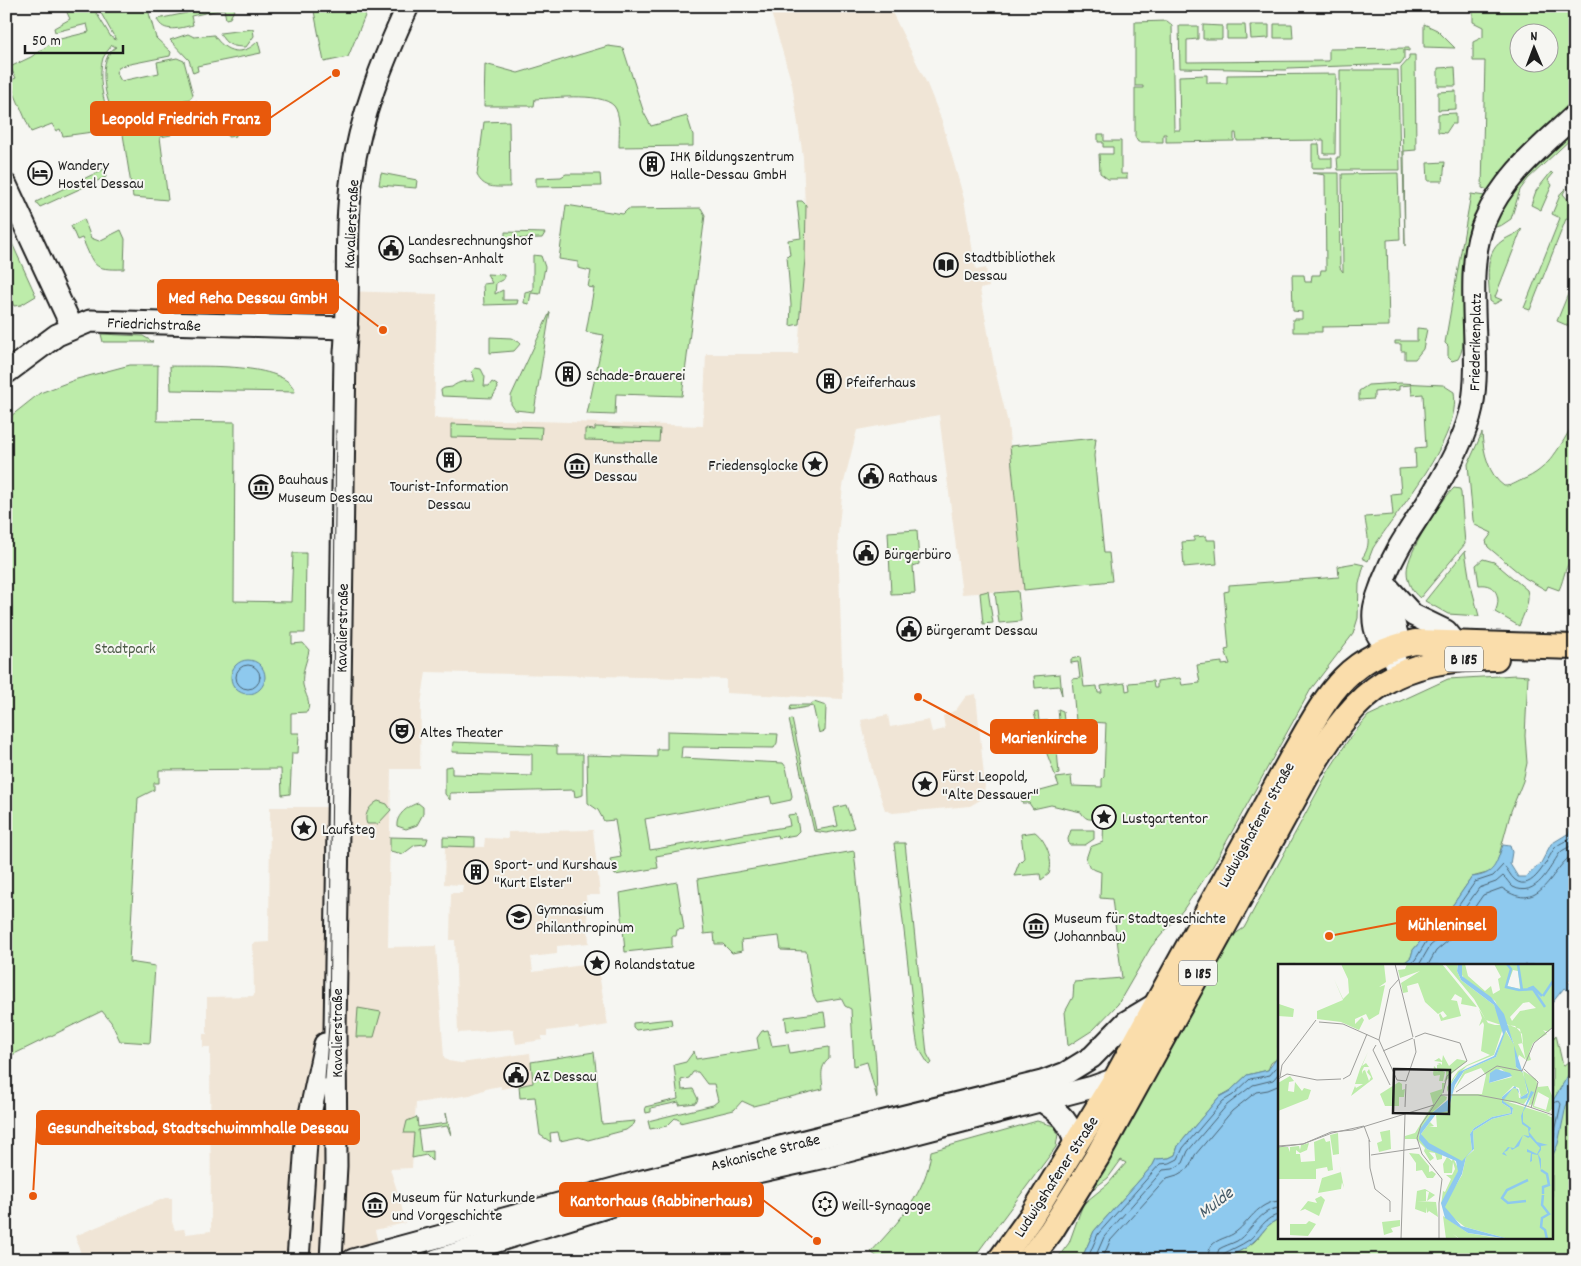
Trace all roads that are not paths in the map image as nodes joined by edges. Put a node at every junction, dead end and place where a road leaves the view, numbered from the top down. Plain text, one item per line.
1 (392, 6) edge
2 (408, 6) edge
3 (1575, 115) edge
4 (6, 185) edge
5 (72, 327) junction
6 (343, 328) junction
7 (6, 373) edge
8 (1383, 582) junction
9 (1455, 642) junction
10 (1575, 647) edge
11 (1389, 648) junction
12 (1518, 651) junction
13 (1575, 660) edge
14 (1400, 674) junction
15 (1156, 1004) junction
16 (1147, 1064) junction
17 (1066, 1073) junction
18 (1106, 1087) junction
19 (1042, 1101) junction
20 (1109, 1135) junction
21 (1075, 1147) junction
22 (334, 1228) junction
23 (362, 1258) edge
24 (298, 1260) edge
25 (331, 1260) edge
26 (436, 1260) edge
27 (1000, 1260) edge
28 (1029, 1260) edge

1 - 6 main road, Kavalierstraße
2 - 6 main road, Kavalierstraße
3 - 8 main road, Friederikenplatz
4 - 5 main road
5 - 6 main road, Friedrichstraße
5 - 7 main road, Friedrichstraße
6 - 22 main road, Kavalierstraße
6 - 24 main road, Kavalierstraße
8 - 9 main road
8 - 11 main road, Friederikenplatz
9 - 11 main road, Ludwigshafener Straße / B 185
9 - 12 main road, Ludwigshafener Straße / B 185
10 - 12 main road, B 185
11 - 14 main road, Friederikenplatz
11 - 15 main road, Ludwigshafener Straße / B 185
12 - 13 main road, B 185
12 - 14 main road, Ludwigshafener Straße / B 185
14 - 16 main road, Ludwigshafener Straße / B 185
15 - 17 main road, Askanische Straße
15 - 18 main road, Ludwigshafener Straße / B 185
16 - 18 main road, Askanische Straße
16 - 20 main road, Ludwigshafener Straße / B 185
17 - 18 main road
17 - 23 main road, Askanische Straße
18 - 19 main road, Askanische Straße
18 - 20 main road
18 - 21 main road, Ludwigshafener Straße / B 185
19 - 21 main road
19 - 26 main road, Askanische Straße
20 - 28 main road, Ludwigshafener Straße / B 185
21 - 27 main road, Ludwigshafener Straße / B 185
22 - 23 main road
22 - 25 main road, Kavalierstraße

